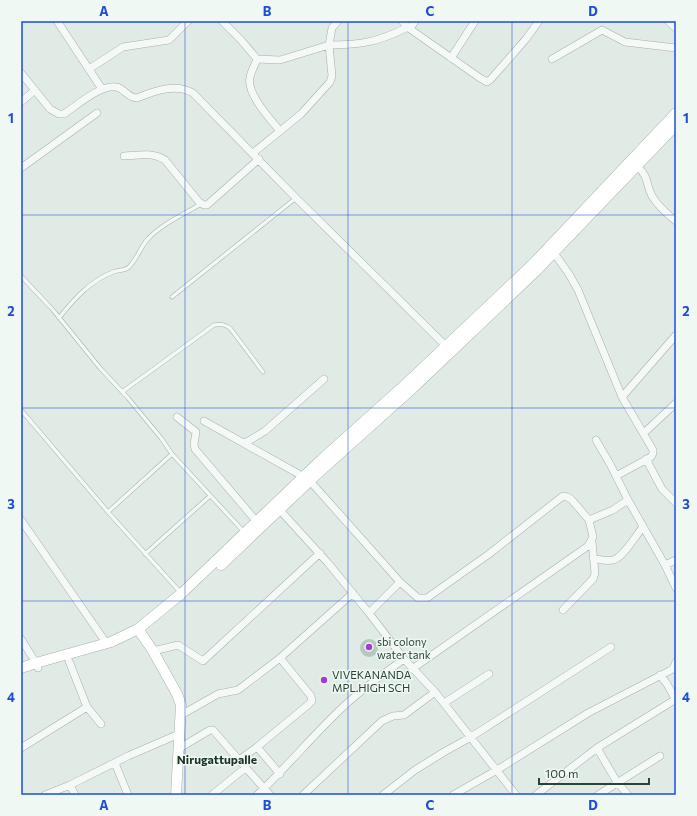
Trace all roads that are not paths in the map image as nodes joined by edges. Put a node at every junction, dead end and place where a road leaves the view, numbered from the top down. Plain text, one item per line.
1 (57, 21) edge
2 (188, 21) edge
3 (222, 21) edge
4 (338, 21) edge
5 (402, 21) edge
6 (415, 21) edge
7 (475, 21) edge
8 (539, 21) edge
9 (668, 21) edge
10 (409, 28) junction
11 (676, 28) edge
12 (328, 45) junction
13 (676, 48) edge
14 (451, 58) junction
15 (257, 59) junction
16 (552, 59) dead end
17 (89, 69) junction
18 (21, 73) edge
19 (102, 89) junction
20 (35, 90) junction
21 (21, 102) edge
22 (97, 113) dead end
23 (676, 113) edge
24 (676, 125) edge
25 (280, 131) junction
26 (252, 153) junction
27 (124, 156) dead end
28 (259, 159) junction
29 (637, 166) junction
30 (21, 168) edge
31 (296, 198) junction
32 (201, 204) junction
33 (676, 221) edge
34 (552, 250) junction
35 (21, 276) edge
36 (172, 297) dead end
37 (59, 318) junction
38 (676, 335) edge
39 (449, 349) junction
40 (263, 372) dead end
41 (324, 378) dead end
42 (122, 392) junction
43 (622, 396) junction
44 (676, 403) edge
45 (21, 410) edge
46 (177, 417) dead end
47 (204, 421) dead end
48 (644, 433) junction
49 (596, 440) dead end
50 (245, 444) junction
51 (172, 454) junction
52 (646, 459) junction
53 (616, 476) junction
54 (307, 479) junction
55 (210, 496) junction
56 (628, 500) junction
57 (676, 503) edge
58 (277, 507) junction
59 (108, 512) junction
60 (21, 520) edge
61 (589, 520) junction
62 (257, 522) junction
63 (643, 527) junction
64 (244, 533) junction
65 (592, 542) junction
66 (320, 553) junction
67 (145, 554) junction
68 (593, 558) junction
69 (676, 560) edge
70 (665, 565) junction
71 (400, 582) junction
72 (676, 588) edge
73 (353, 593) junction
74 (182, 594) junction
75 (563, 610) dead end
76 (369, 613) junction
77 (139, 632) junction
78 (21, 639) edge
79 (107, 644) junction
80 (611, 647) dead end
81 (153, 651) junction
82 (280, 658) junction
83 (404, 659) junction
84 (69, 661) junction
85 (676, 662) edge
86 (37, 665) junction
87 (21, 668) edge
88 (412, 669) junction
89 (21, 672) edge
90 (489, 674) dead end
91 (660, 675) junction
92 (435, 692) junction
93 (676, 699) edge
94 (444, 703) junction
95 (87, 707) junction
96 (181, 715) junction
97 (101, 724) dead end
98 (179, 734) junction
99 (470, 737) junction
100 (257, 747) junction
101 (21, 748) edge
102 (597, 748) junction
103 (178, 749) junction
104 (660, 756) dead end
105 (239, 760) junction
106 (115, 763) junction
107 (245, 768) junction
108 (497, 770) junction
109 (280, 774) junction
110 (617, 782) junction
111 (70, 785) junction
112 (264, 788) junction
113 (45, 795) edge
114 (75, 795) edge
115 (128, 795) edge
116 (176, 795) edge
117 (212, 795) edge
118 (257, 795) edge
119 (270, 795) edge
120 (303, 795) edge
121 (383, 795) edge
122 (453, 795) edge
123 (516, 795) edge
124 (536, 795) edge
125 (598, 795) edge
126 (628, 795) edge

1 - 17 street
2 - 17 street
3 - 15 street
4 - 12 street
5 - 10 street
6 - 10 street
7 - 14 street
8 - 14 street
9 - 11 street
10 - 12 street
10 - 14 street
12 - 15 street
12 - 25 street
13 - 16 street
15 - 25 street
17 - 19 street
18 - 20 street
19 - 20 street
19 - 26 street
20 - 21 street
22 - 30 street
23 - 34 main road
24 - 29 main road
25 - 26 street
26 - 28 street
27 - 32 street
28 - 31 street
28 - 32 street
29 - 33 street
29 - 34 main road
31 - 36 lane
31 - 39 street
32 - 37 lane
34 - 39 main road
34 - 43 street
35 - 37 lane
37 - 42 lane
38 - 43 street
39 - 54 main road
40 - 42 lane
41 - 50 street
42 - 51 lane
43 - 48 street
44 - 48 street
45 - 59 lane
46 - 62 street
47 - 50 street
48 - 52 street
49 - 53 street
50 - 54 street
51 - 55 lane
51 - 59 lane
52 - 53 street
52 - 57 street
53 - 56 street
54 - 58 main road
54 - 71 street
55 - 64 lane
55 - 67 lane
56 - 61 street
56 - 63 street
58 - 62 main road
58 - 66 street
58 - 77 main road
59 - 67 lane
60 - 79 street
61 - 65 street
61 - 71 street
62 - 64 main road
63 - 68 street
63 - 70 street
64 - 74 main road
65 - 68 street
65 - 88 street
66 - 73 street
66 - 81 street
67 - 74 lane
68 - 75 street
69 - 70 street
70 - 72 street
71 - 76 street
73 - 76 street
73 - 82 street
74 - 77 main road
76 - 83 street
77 - 79 main road
77 - 81 main road
77 - 84 main road
78 - 86 street
79 - 86 main road
80 - 99 street
81 - 96 main road
82 - 96 street
82 - 100 street
83 - 88 street
83 - 109 street
84 - 86 main road
84 - 95 street
85 - 91 street
86 - 87 main road
86 - 89 main road
88 - 92 street
90 - 94 street
91 - 93 street
91 - 108 street
92 - 94 street
92 - 120 street
93 - 102 street
94 - 99 street
95 - 97 street
95 - 101 street
96 - 98 main road
98 - 103 main road
98 - 106 street
99 - 108 street
99 - 121 street
100 - 105 street
100 - 109 street
102 - 110 street
102 - 124 street
103 - 105 street
103 - 116 main road
104 - 110 street
105 - 107 street
106 - 111 street
106 - 115 street
107 - 112 street
107 - 117 street
108 - 122 street
108 - 123 street
109 - 112 street
110 - 125 street
110 - 126 street
111 - 113 street
111 - 114 street
112 - 118 street
112 - 119 street

